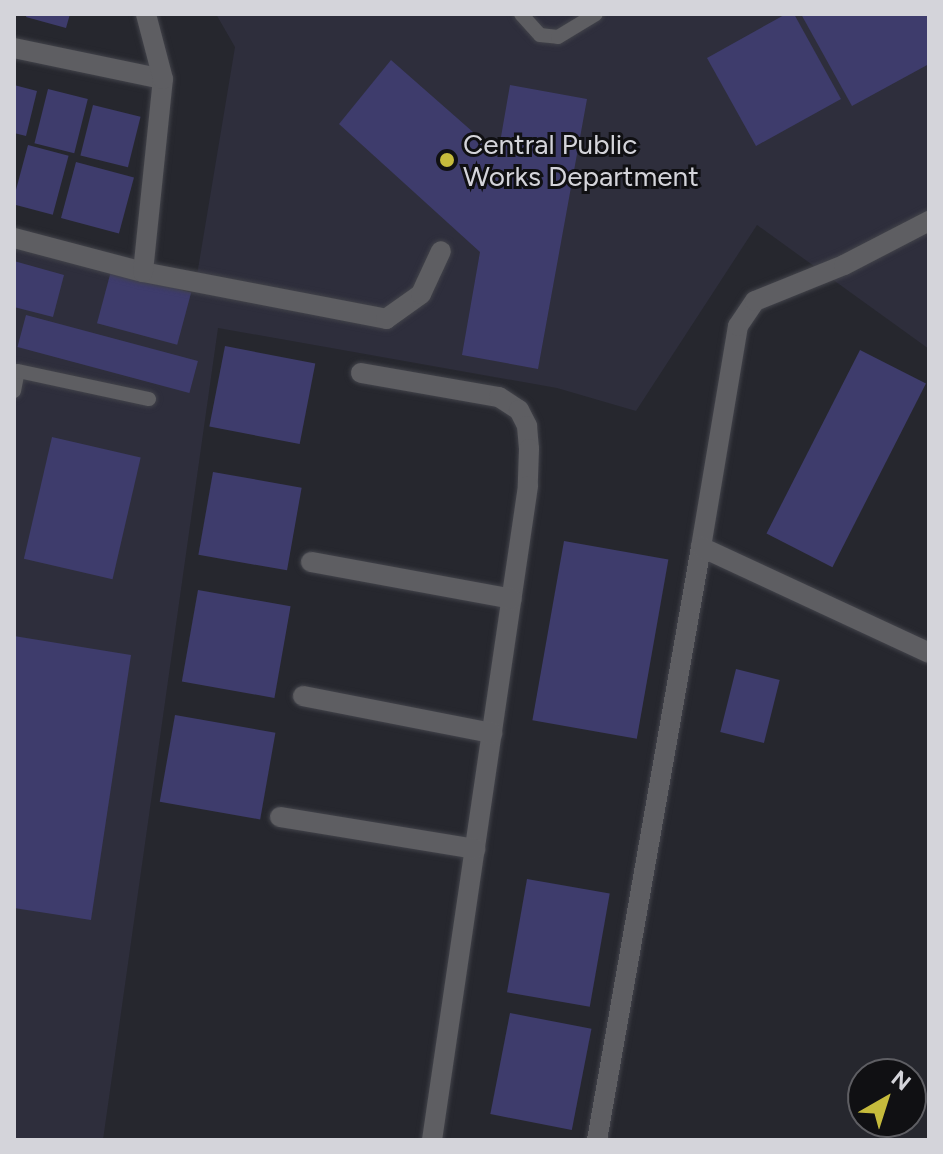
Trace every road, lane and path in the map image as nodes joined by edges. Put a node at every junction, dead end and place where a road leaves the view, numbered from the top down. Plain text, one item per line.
1 (146, 14) edge
2 (521, 14) edge
3 (596, 14) edge
4 (14, 48) edge
5 (163, 79) junction
6 (929, 221) edge
7 (14, 238) edge
8 (441, 251) dead end
9 (143, 272) junction
10 (361, 373) dead end
11 (14, 391) edge
12 (149, 399) dead end
13 (701, 547) junction
14 (311, 562) dead end
15 (512, 599) junction
16 (929, 653) edge
17 (303, 696) dead end
18 (492, 733) junction
19 (280, 817) dead end
20 (475, 849) junction
21 (432, 1140) edge
22 (597, 1140) edge

1 - 5 street
2 - 3 lane
4 - 5 street
5 - 9 street
6 - 13 street
7 - 9 street
8 - 9 street
10 - 15 street
11 - 12 lane
13 - 16 street
13 - 22 street
14 - 15 street
15 - 18 street
17 - 18 street
18 - 20 street
19 - 20 street
20 - 21 street

